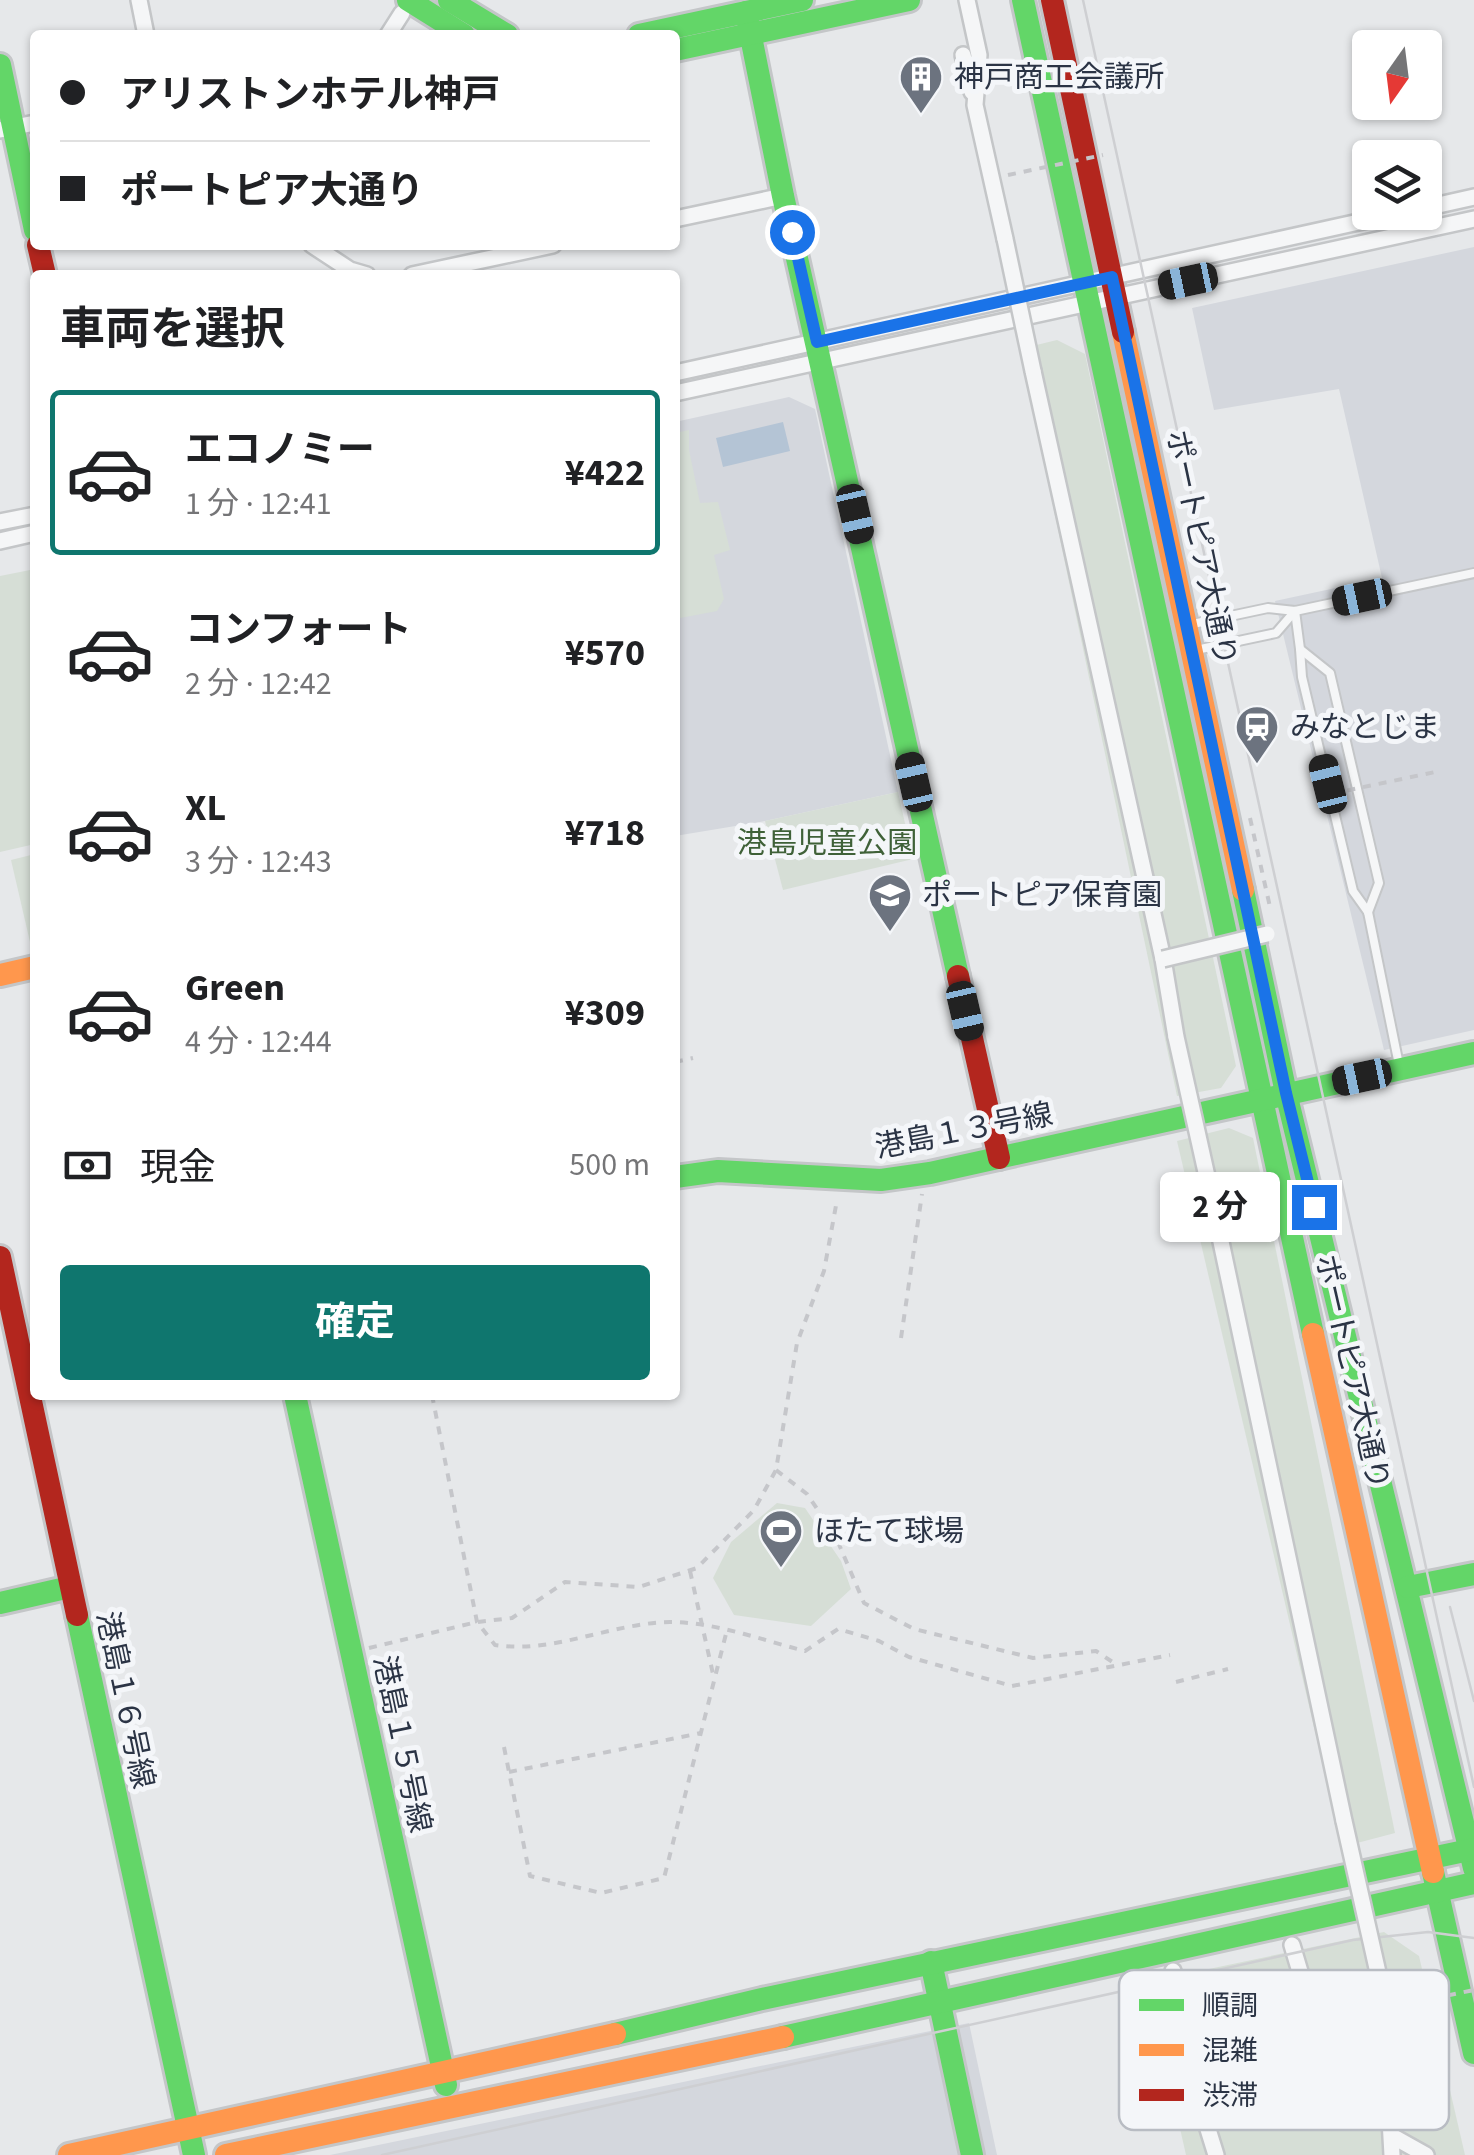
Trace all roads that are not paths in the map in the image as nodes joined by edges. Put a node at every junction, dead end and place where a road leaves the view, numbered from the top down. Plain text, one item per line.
1 (139, 0) edge
2 (449, 0) edge
3 (802, 0) edge
4 (909, 0) edge
5 (967, 0) edge
6 (1023, 0) edge
7 (1052, 0) edge
8 (405, 7) edge
9 (749, 23) junction
10 (145, 30) edge
11 (391, 30) edge
12 (453, 30) edge
13 (499, 30) edge
14 (680, 30) edge
15 (680, 48) edge
16 (0, 65) edge
17 (16, 127) edge
18 (783, 196) junction
19 (1474, 197) edge
20 (30, 203) edge
21 (1442, 204) edge
22 (680, 218) edge
23 (1474, 219) edge
24 (1352, 225) edge
25 (320, 250) edge
26 (530, 250) edge
27 (350, 270) edge
28 (436, 270) edge
29 (1114, 287) junction
30 (1084, 294) junction
31 (819, 352) junction
32 (680, 372) edge
33 (680, 392) edge
34 (30, 515) edge
35 (0, 522) edge
36 (30, 535) edge
37 (0, 541) edge
38 (1474, 573) edge
39 (1295, 611) junction
40 (1188, 624) junction
41 (1300, 649) junction
42 (1193, 651) junction
43 (1368, 912) junction
44 (1268, 934) dead end
45 (1163, 959) junction
46 (30, 968) edge
47 (0, 975) edge
48 (1474, 1053) edge
49 (1400, 1069) junction
50 (1286, 1093) junction
51 (1260, 1099) junction
52 (999, 1158) junction
53 (680, 1176) edge
54 (0, 1257) edge
55 (30, 1398) edge
56 (30, 1400) edge
57 (297, 1400) edge
58 (1362, 1549) junction
59 (1474, 1574) edge
60 (70, 1587) junction
61 (1408, 1587) junction
62 (0, 1603) edge
63 (1384, 1652) junction
64 (1473, 1855) edge
65 (1430, 1859) junction
66 (1474, 1883) edge
67 (1438, 1892) junction
68 (1292, 1946) dead end
69 (932, 1962) junction
70 (1300, 1970) edge
71 (1377, 1970) edge
72 (940, 2004) junction
73 (1474, 2053) edge
74 (444, 2074) junction
75 (450, 2105) junction
76 (1208, 2130) edge
77 (1391, 2130) edge
78 (189, 2131) junction
79 (1392, 2136) junction
80 (69, 2155) edge
81 (194, 2155) edge
82 (226, 2155) edge
83 (972, 2155) edge
84 (1216, 2155) edge
85 (1392, 2155) edge
86 (1426, 2155) edge

1 - 10 street
2 - 13 street
3 - 9 street
4 - 9 street
5 - 45 street, bridge
6 - 30 street, ポートピア大通り
7 - 29 street, ポートピア大通り
8 - 11 street
8 - 12 street
9 - 14 street
9 - 15 street
9 - 18 street
16 - 17 street
17 - 20 street
18 - 22 street
18 - 31 street
19 - 21 street
23 - 29 street
24 - 29 street
25 - 27 street
26 - 28 street
29 - 30 street
29 - 40 street, ポートピア大通り
30 - 31 street
30 - 51 street, ポートピア大通り
31 - 32 street
31 - 33 street
31 - 52 street
34 - 35 street
36 - 37 street
38 - 39 lane
39 - 40 lane
39 - 41 lane
39 - 42 lane
40 - 42 street, ポートピア大通り
41 - 43 lane
41 - 43 lane
42 - 50 street, ポートピア大通り
43 - 49 lane
44 - 45 street, bridge
45 - 71 street, bridge
46 - 47 street
48 - 49 street, 港島１３号線
49 - 50 street, 港島１３号線
50 - 51 street, 港島１３号線
50 - 61 street, ポートピア大通り
51 - 52 street, 港島１３号線
51 - 58 street, ポートピア大通り
52 - 53 street, 港島１３号線
54 - 55 street, 港島１６号線
56 - 60 street, 港島１６号線
57 - 74 street, 港島１５号線
58 - 61 street
58 - 63 street, ポートピア大通り
59 - 61 street
60 - 62 street
60 - 78 street, 港島１６号線
61 - 63 street
61 - 64 street, ポートピア大通り
63 - 65 street, ポートピア大通り
64 - 65 street
65 - 67 street, ポートピア大通り
65 - 69 street
66 - 67 street
67 - 72 street
67 - 73 street, ポートピア大通り
68 - 70 street
69 - 72 street
69 - 74 street
72 - 75 street
72 - 83 street
74 - 75 street, 港島１５号線
74 - 78 street
75 - 82 street
76 - 84 street
77 - 79 street
78 - 80 street
78 - 81 street, 港島１６号線
79 - 85 street
79 - 86 street

